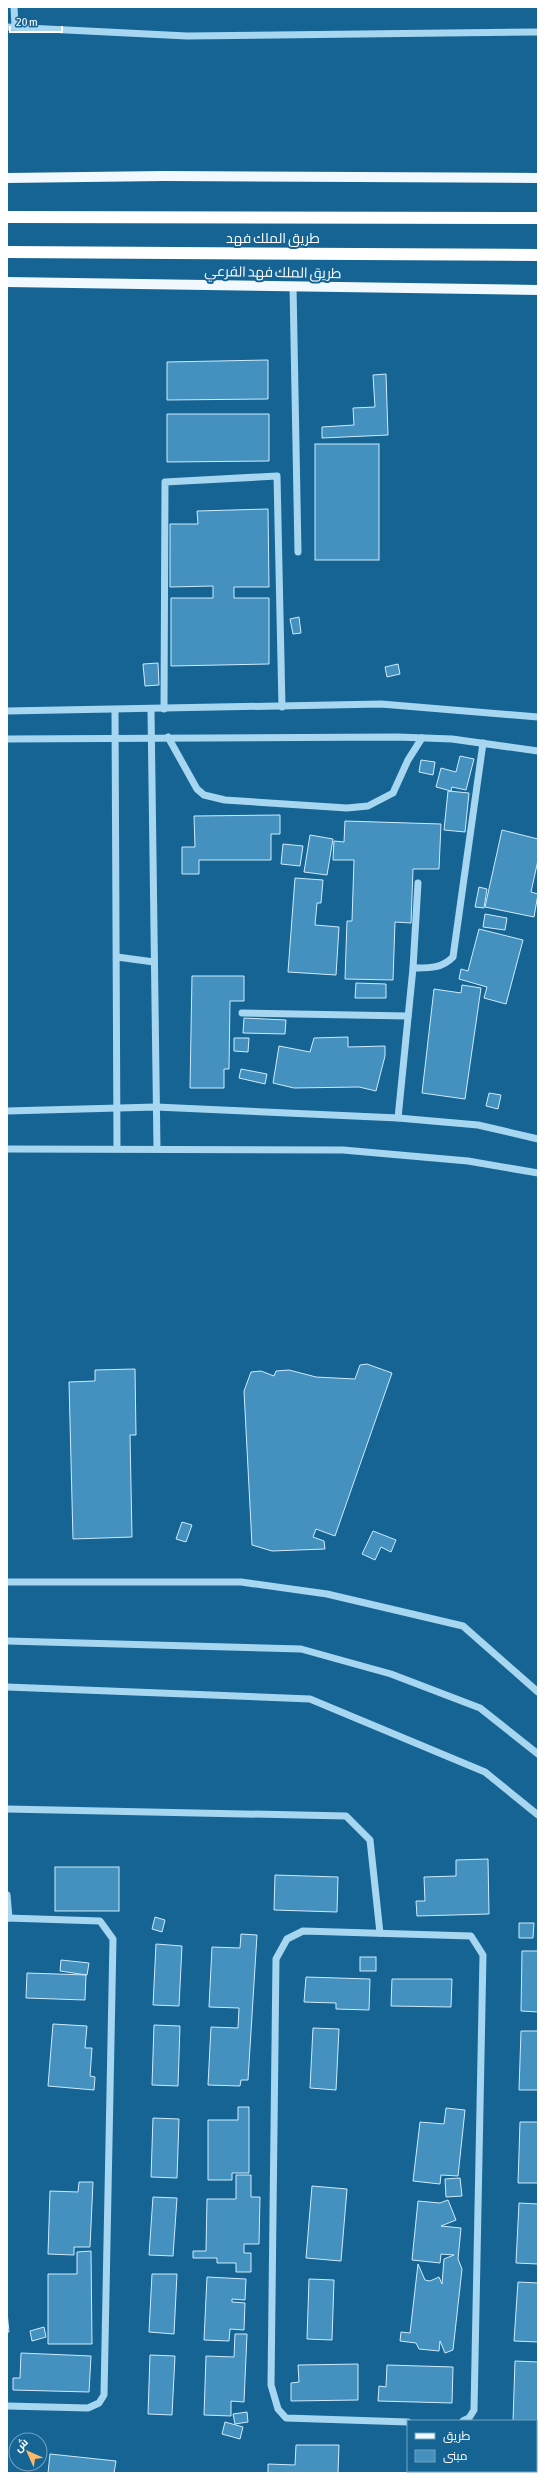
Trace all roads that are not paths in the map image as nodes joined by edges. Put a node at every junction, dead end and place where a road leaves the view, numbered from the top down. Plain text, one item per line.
1 (14, 7) edge
2 (11, 26) edge
3 (538, 32) edge
4 (7, 178) edge
5 (538, 178) edge
6 (7, 217) edge
7 (538, 218) edge
8 (7, 252) edge
9 (538, 255) edge
10 (7, 282) edge
11 (293, 286) junction
12 (538, 290) edge
13 (298, 552) dead end
14 (282, 707) junction
15 (164, 709) junction
16 (115, 710) junction
17 (151, 710) junction
18 (7, 711) edge
19 (538, 717) edge
20 (151, 737) junction
21 (168, 737) junction
22 (115, 738) junction
23 (422, 738) junction
24 (7, 739) edge
25 (483, 743) junction
26 (538, 751) edge
27 (418, 883) dead end
28 (117, 957) junction
29 (154, 962) junction
30 (413, 968) junction
31 (242, 1013) dead end
32 (408, 1016) junction
33 (156, 1107) junction
34 (118, 1108) junction
35 (7, 1111) edge
36 (398, 1118) junction
37 (538, 1139) edge
38 (117, 1148) junction
39 (7, 1149) edge
40 (156, 1150) junction
41 (538, 1173) edge
42 (7, 1582) edge
43 (7, 1641) edge
44 (7, 1687) edge
45 (538, 1692) edge
46 (538, 1754) edge
47 (7, 1809) edge
48 (538, 1815) edge
49 (7, 1896) edge
50 (8, 1918) edge
51 (380, 1933) junction
52 (7, 2406) edge
53 (465, 2420) edge
54 (407, 2422) edge

1 - 2 street
2 - 3 street
4 - 5 main road
6 - 7 highway, طريق الملك فهد
8 - 9 highway, طريق الملك فهد
10 - 11 main road, طريق الملك فهد الفرعي
11 - 12 main road, طريق الملك فهد الفرعي
11 - 13 street
14 - 15 street
14 - 15 street
14 - 19 street
15 - 17 street
16 - 17 street
16 - 18 street
16 - 22 street
17 - 20 street
20 - 21 street
20 - 22 street
20 - 29 street
21 - 23 street
21 - 23 street
22 - 24 street
22 - 28 street
23 - 25 street
25 - 26 street
25 - 30 street
27 - 30 street
28 - 29 street
28 - 34 street
29 - 33 street
30 - 32 street
31 - 32 street
32 - 36 street
33 - 34 street
33 - 36 street
33 - 40 street
34 - 35 street
34 - 38 street
36 - 37 street
38 - 39 street
38 - 40 street
40 - 41 street
42 - 45 street
43 - 46 street
44 - 48 street
47 - 51 street
49 - 50 street
50 - 52 street
51 - 53 street
51 - 54 street

